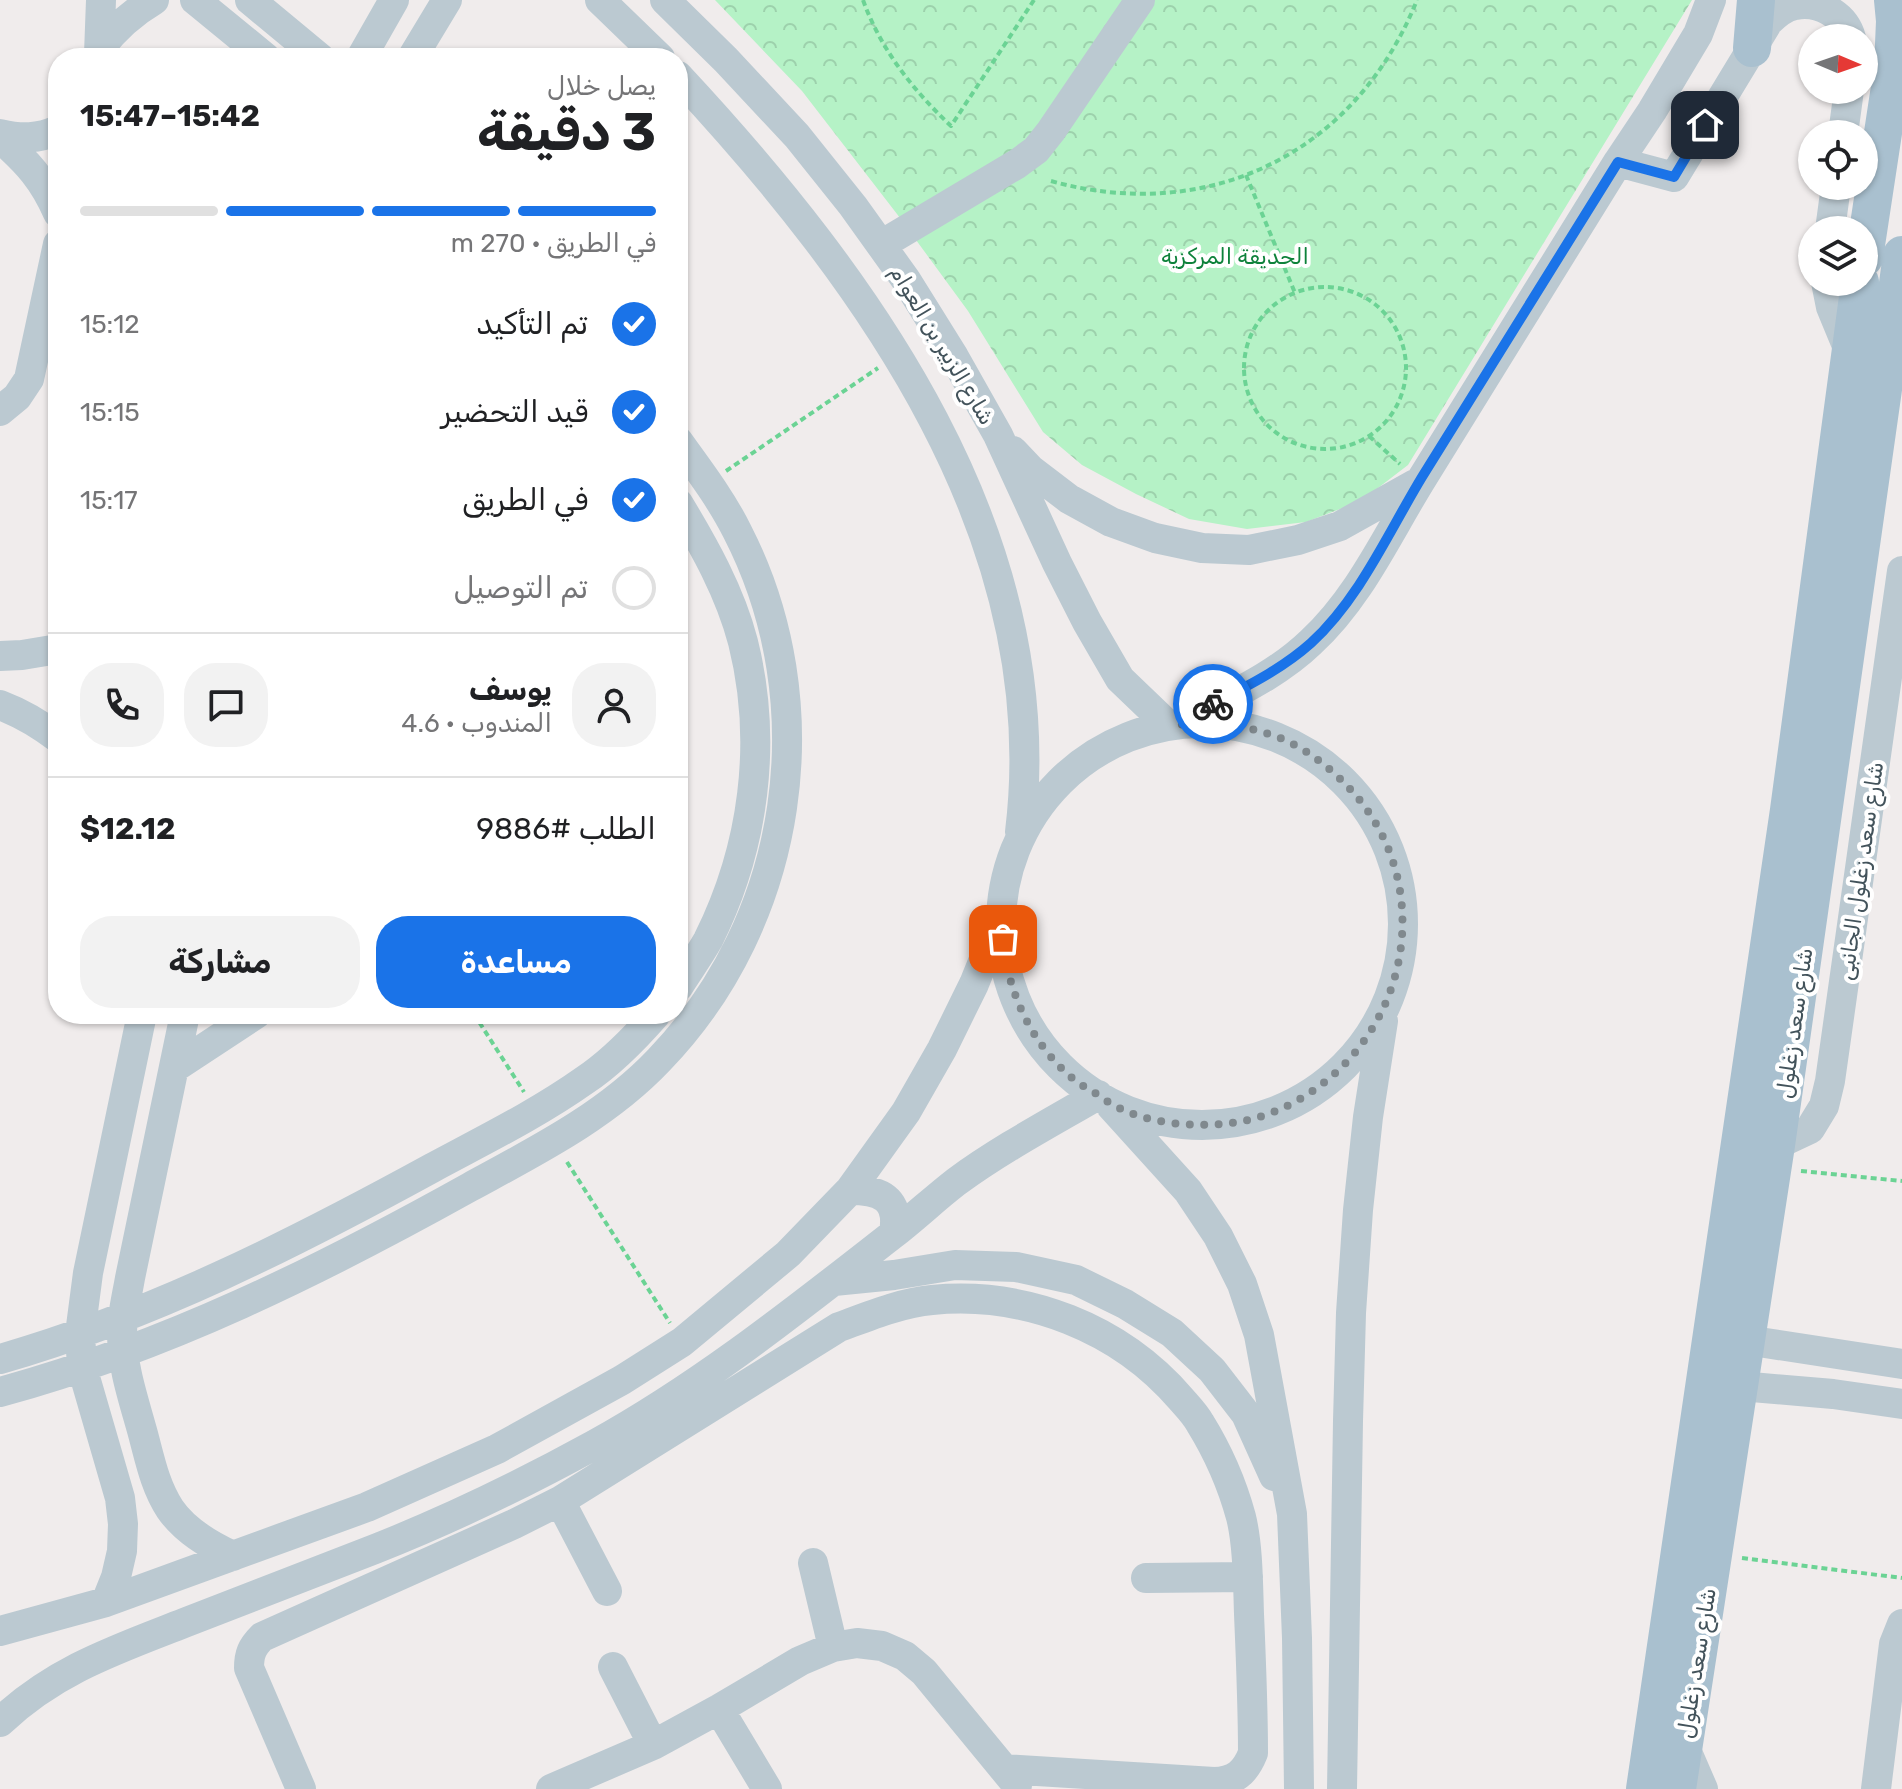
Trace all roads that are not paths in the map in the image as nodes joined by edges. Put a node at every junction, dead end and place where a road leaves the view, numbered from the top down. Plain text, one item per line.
1 (101, 0) edge
2 (154, 0) edge
3 (195, 0) edge
4 (250, 0) edge
5 (394, 0) edge
6 (447, 0) edge
7 (600, 0) edge
8 (665, 0) edge
9 (1140, 0) edge
10 (1711, 0) edge
11 (1756, 0) edge
12 (1893, 0) edge
13 (1844, 24) edge
14 (99, 48) edge
15 (102, 48) edge
16 (254, 48) edge
17 (308, 48) edge
18 (367, 48) edge
19 (418, 48) edge
20 (650, 48) edge
21 (1752, 48) junction
22 (1897, 68) edge
23 (688, 87) edge
24 (48, 135) edge
25 (0, 136) edge
26 (1618, 162) junction
27 (48, 191) edge
28 (1871, 216) edge
29 (881, 245) junction
30 (1902, 255) edge
31 (48, 291) edge
32 (1829, 296) edge
33 (1858, 296) edge
34 (1850, 353) junction
35 (0, 411) edge
36 (998, 435) junction
37 (688, 455) edge
38 (1420, 481) junction
39 (688, 520) edge
40 (1902, 571) edge
41 (775, 632) junction
42 (743, 641) junction
43 (48, 651) edge
44 (0, 656) edge
45 (0, 705) edge
46 (1172, 725) junction
47 (48, 731) edge
48 (1888, 766) edge
49 (1806, 813) junction
50 (1019, 842) junction
51 (1001, 917) junction
52 (688, 971) edge
53 (1386, 1007) junction
54 (140, 1024) edge
55 (183, 1024) edge
56 (241, 1024) edge
57 (648, 1024) edge
58 (174, 1068) junction
59 (1102, 1099) junction
60 (535, 1111) junction
61 (554, 1141) junction
62 (1774, 1157) junction
63 (850, 1190) junction
64 (894, 1233) junction
65 (832, 1281) junction
66 (123, 1318) junction
67 (80, 1334) junction
68 (1746, 1340) junction
69 (124, 1353) junction
70 (1839, 1355) junction
71 (0, 1359) edge
72 (1902, 1364) edge
73 (82, 1367) junction
74 (1740, 1386) junction
75 (0, 1392) edge
76 (1833, 1394) junction
77 (1902, 1404) edge
78 (560, 1501) junction
79 (1292, 1514) junction
80 (233, 1556) junction
81 (813, 1563) dead end
82 (1248, 1577) junction
83 (1146, 1578) dead end
84 (607, 1591) dead end
85 (106, 1602) junction
86 (1902, 1624) edge
87 (0, 1631) edge
88 (833, 1647) junction
89 (613, 1667) dead end
90 (719, 1709) junction
91 (0, 1722) edge
92 (1683, 1743) junction
93 (653, 1745) junction
94 (1013, 1779) edge
95 (301, 1789) edge
96 (551, 1789) edge
97 (767, 1789) edge
98 (1299, 1789) edge
99 (1342, 1789) edge
100 (1645, 1789) edge
101 (1677, 1789) edge
102 (1703, 1789) edge
103 (1876, 1789) edge

1 - 14 street
2 - 15 street
3 - 16 street
4 - 17 street
5 - 18 street
6 - 19 street
7 - 20 street
8 - 29 street, شارع الزبير بن العوام
9 - 29 street
10 - 26 street
11 - 21 main road
12 - 22 main road
13 - 21 street
21 - 26 street
22 - 28 main road
23 - 50 street, شارع الزبير بن العوام
24 - 25 street
25 - 27 street
26 - 38 street
29 - 36 street, شارع الزبير بن العوام
30 - 49 main road, شارع سعد زغلول
31 - 35 street
32 - 34 street
33 - 34 main road, شارع سعد زغلول
34 - 49 main road, شارع سعد زغلول
36 - 38 street
36 - 46 street, شارع الزبير بن العوام
37 - 41 street
38 - 46 street
39 - 42 street
40 - 48 street, شارع سعد زغلول الجانبى
41 - 42 street
41 - 61 street
42 - 52 street
43 - 44 street
45 - 47 street
46 - 50 street
46 - 53 street
48 - 62 street, شارع سعد زغلول الجانبى
49 - 62 main road, شارع سعد زغلول
49 - 100 main road, شارع سعد زغلول
50 - 51 street
51 - 59 street
51 - 63 street
53 - 59 street
53 - 99 street
54 - 67 street
55 - 58 street
56 - 58 street
57 - 60 street
58 - 66 street
59 - 64 street
59 - 79 street
60 - 61 street
60 - 66 street
61 - 69 street
62 - 68 main road, شارع سعد زغلول
63 - 64 street
63 - 80 street
64 - 65 street
65 - 79 street
65 - 91 street
66 - 67 street
66 - 69 street
67 - 71 street
67 - 73 street
68 - 70 street
68 - 74 main road, شارع سعد زغلول
69 - 73 street
69 - 80 street
70 - 72 street
70 - 76 street
73 - 75 street
73 - 85 street
74 - 76 street
74 - 92 main road, شارع سعد زغلول
76 - 77 street
78 - 82 street
78 - 84 street
78 - 95 street
79 - 98 street
80 - 85 street
81 - 88 street
82 - 83 street
82 - 94 street
85 - 87 street
86 - 103 street
88 - 90 street
88 - 94 street
89 - 93 street
90 - 93 street
90 - 97 street
92 - 101 main road, شارع سعد زغلول
92 - 102 street
93 - 96 street

